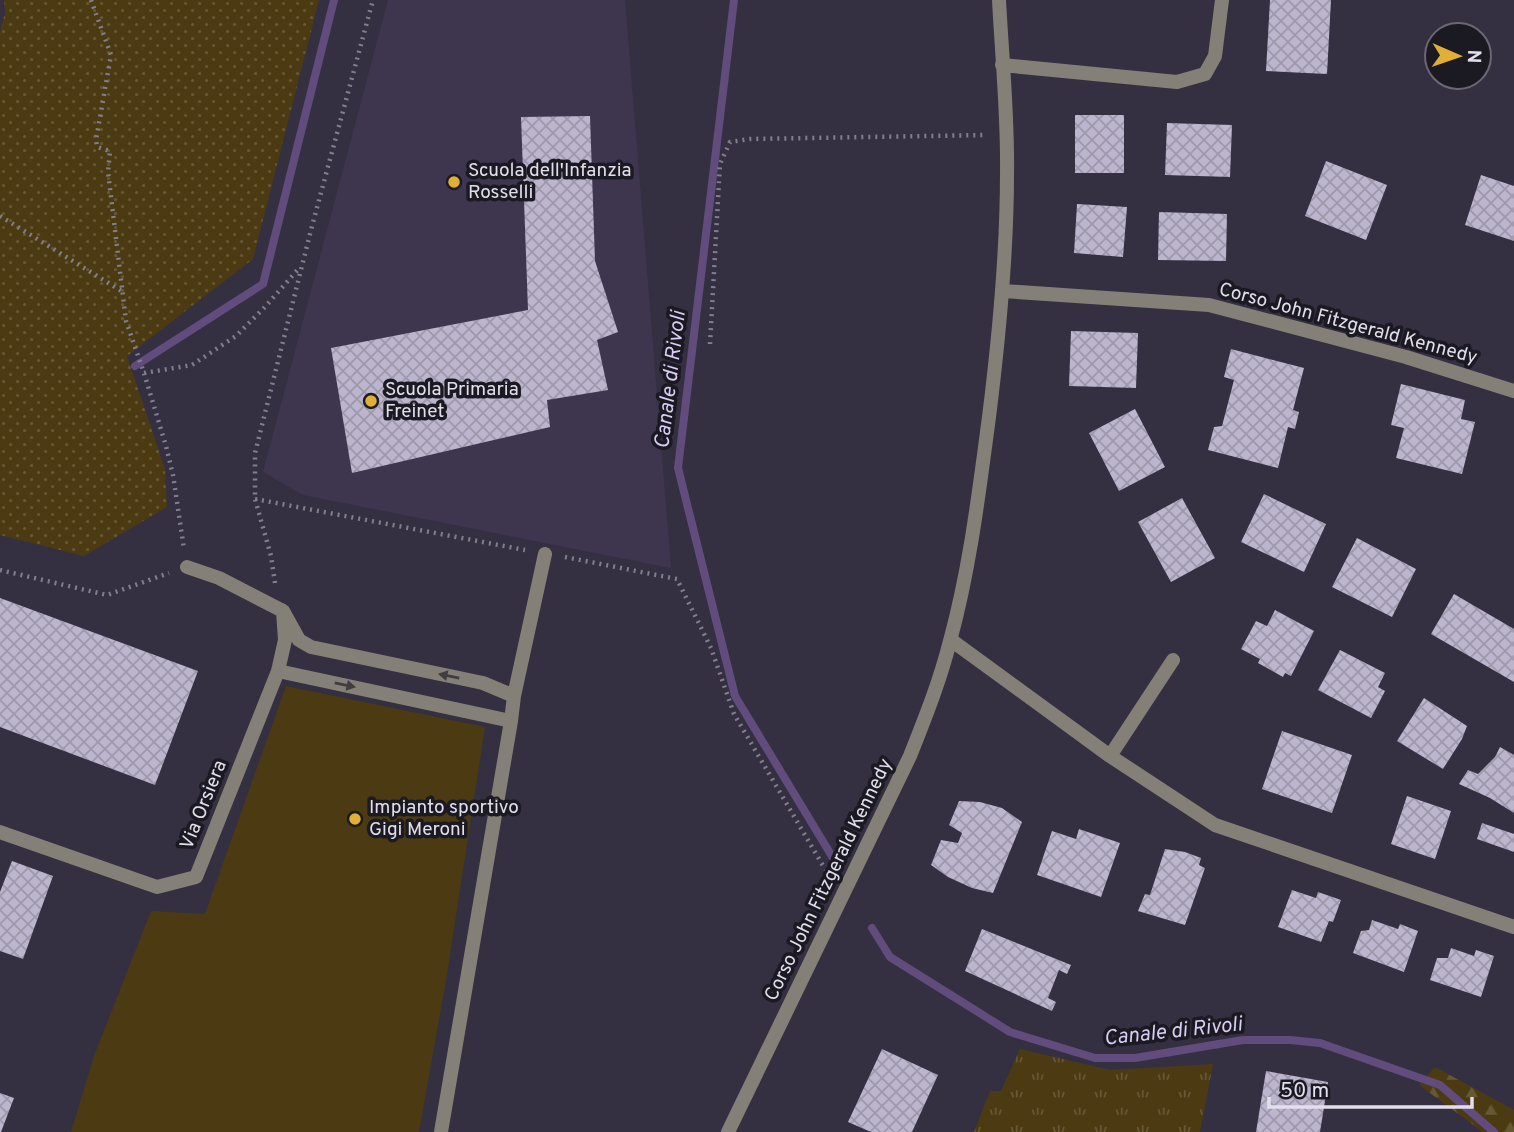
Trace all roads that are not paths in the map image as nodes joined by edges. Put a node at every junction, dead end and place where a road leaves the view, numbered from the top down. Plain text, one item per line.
1 (999, 0) edge
2 (1222, 0) edge
3 (1002, 65) junction
4 (1003, 291) junction
5 (1514, 391) edge
6 (545, 554) road end
7 (187, 567) road end
8 (283, 611) junction
9 (951, 640) junction
10 (1173, 660) dead end
11 (278, 671) junction
12 (514, 696) junction
13 (511, 721) junction
14 (1110, 756) junction
15 (0, 832) edge
16 (1514, 928) edge
17 (441, 1132) edge
18 (728, 1132) edge

1 - 3 street, Corso John Fitzgerald Kennedy
2 - 3 street
3 - 4 street, Corso John Fitzgerald Kennedy
4 - 5 street, Corso John Fitzgerald Kennedy
4 - 9 street, Corso John Fitzgerald Kennedy
6 - 12 street
7 - 8 street
8 - 11 street, Via Orsiera
12 -> 8 street
9 - 14 street
9 - 18 street, Corso John Fitzgerald Kennedy
10 - 14 street
11 -> 13 street
11 - 15 street, Via Orsiera
12 - 13 street
13 - 17 street
14 - 16 street

